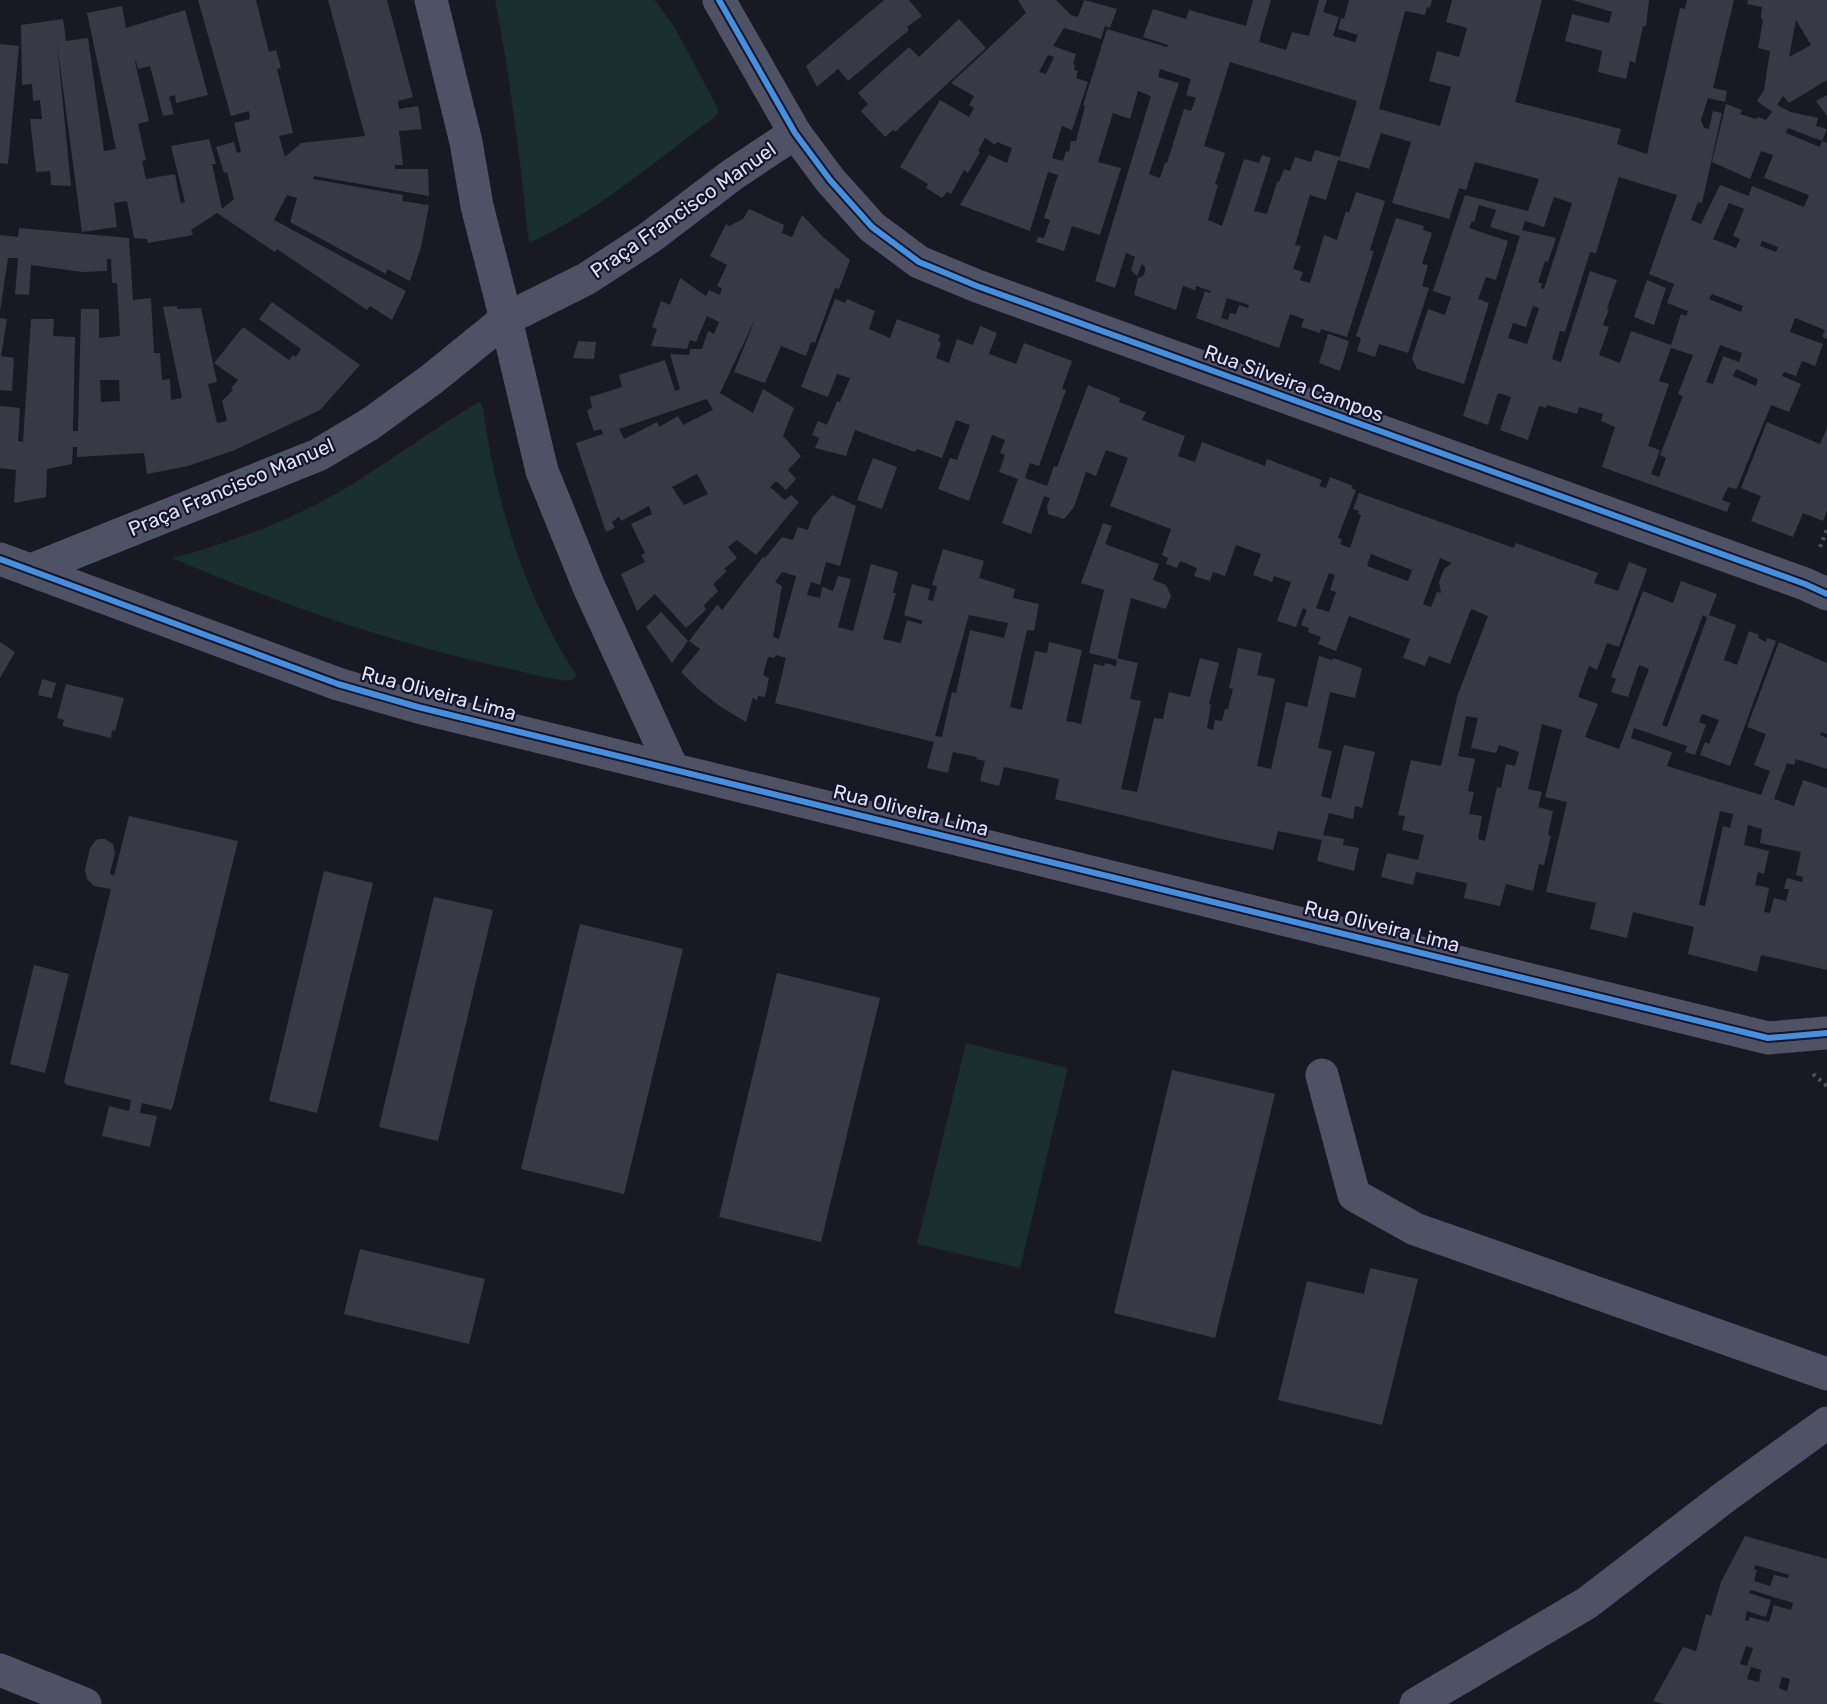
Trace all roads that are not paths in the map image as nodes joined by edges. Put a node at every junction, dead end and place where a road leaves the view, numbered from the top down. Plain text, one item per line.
1 (431, 0) edge
2 (719, 0) edge
3 (795, 133) junction
4 (506, 319) junction
5 (0, 559) edge
6 (31, 570) junction
7 (1827, 594) edge
8 (672, 768) junction
9 (1827, 1033) edge
10 (1322, 1075) dead end
11 (1827, 1374) edge
12 (1827, 1423) edge
13 (0, 1670) edge
14 (85, 1704) edge
15 (1416, 1704) edge

1 - 4 street
2 - 3 street, Rua Silveira Campos
3 - 4 street, Praça Francisco Manuel
3 - 7 street, Rua Silveira Campos
4 - 6 street, Praça Francisco Manuel
4 - 8 street
5 - 6 street, Rua Oliveira Lima
6 - 8 street, Rua Oliveira Lima
8 - 9 street, Rua Oliveira Lima
10 - 11 street
12 - 15 street
13 - 14 street

